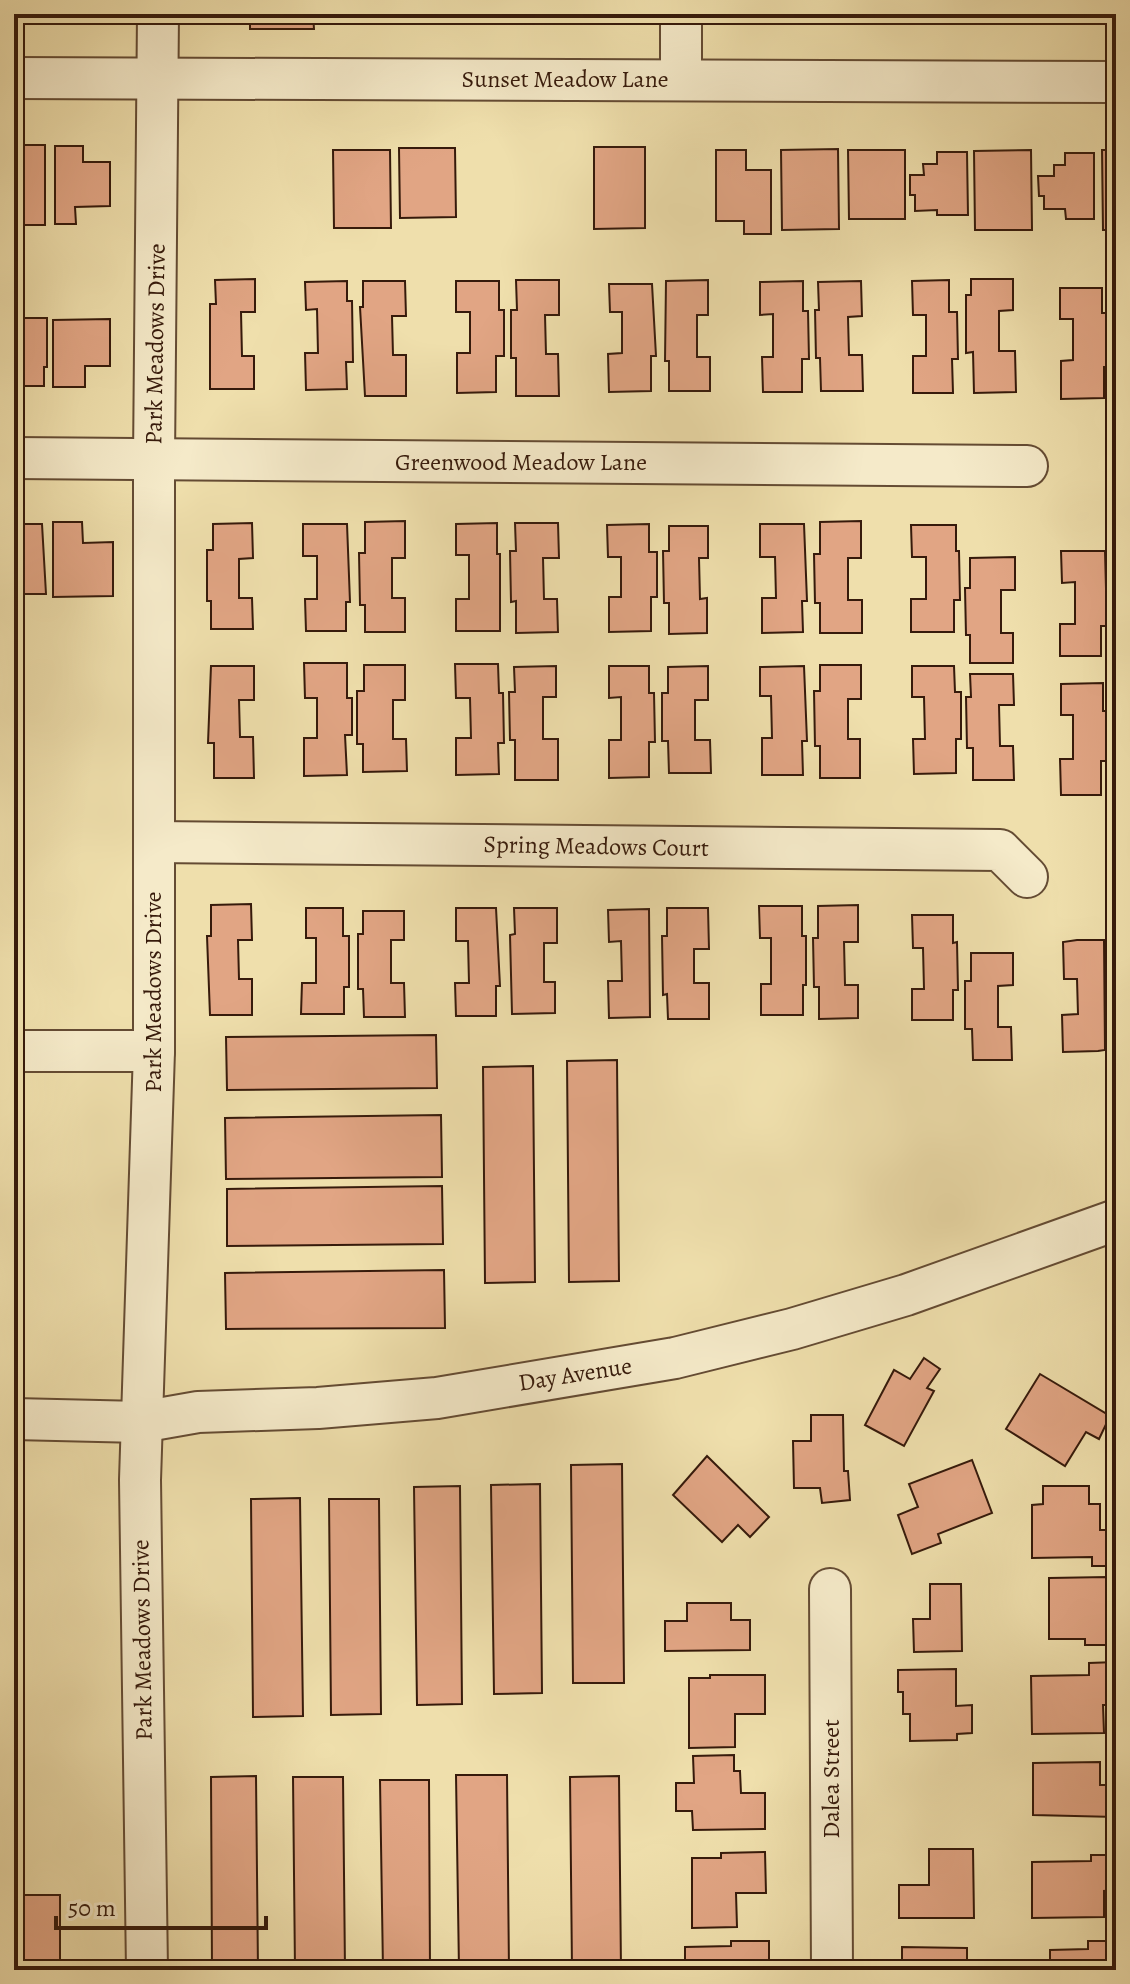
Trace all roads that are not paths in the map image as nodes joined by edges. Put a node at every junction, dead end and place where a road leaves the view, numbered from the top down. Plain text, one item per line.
1 (158, 14) edge
2 (681, 14) edge
3 (14, 78) edge
4 (159, 79) junction
5 (681, 79) junction
6 (1116, 82) edge
7 (14, 458) edge
8 (154, 460) junction
9 (1027, 466) dead end
10 (154, 842) junction
11 (1027, 877) dead end
12 (14, 1051) edge
13 (154, 1051) junction
14 (1116, 1220) edge
15 (14, 1419) edge
16 (141, 1422) junction
17 (830, 1589) dead end
18 (147, 1970) edge
19 (832, 1970) edge

1 - 4 street, Park Meadows Drive
2 - 5 street
3 - 4 street, Sunset Meadow Lane
4 - 5 street, Sunset Meadow Lane
4 - 8 street, Park Meadows Drive
5 - 6 street, Sunset Meadow Lane
7 - 8 street, Greenwood Meadow Lane
8 - 9 street, Greenwood Meadow Lane
8 - 10 street, Park Meadows Drive
10 - 11 street, Spring Meadows Court
10 - 13 street, Park Meadows Drive
12 - 13 street
13 - 16 street, Park Meadows Drive
14 - 16 street, Day Avenue
15 - 16 street, Day Avenue
16 - 18 street, Park Meadows Drive
17 - 19 street, Dalea Street

